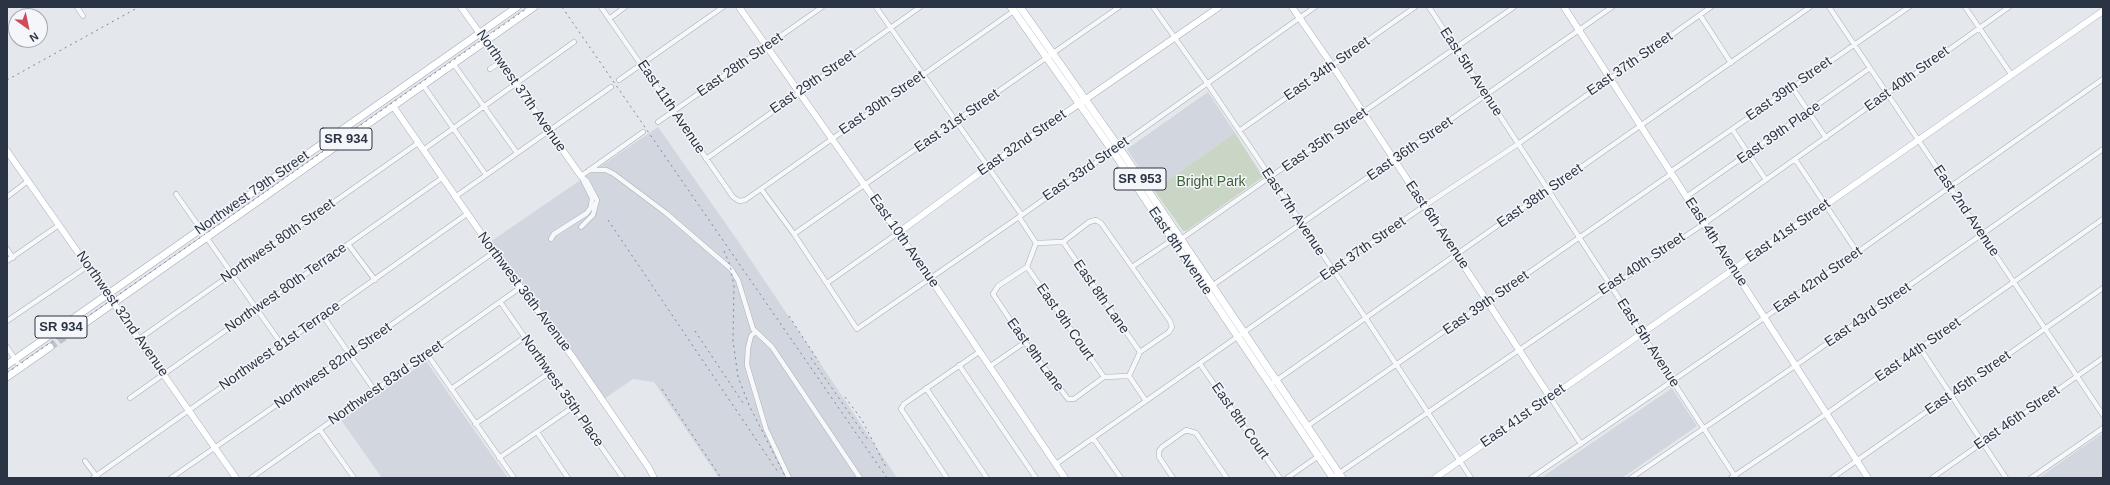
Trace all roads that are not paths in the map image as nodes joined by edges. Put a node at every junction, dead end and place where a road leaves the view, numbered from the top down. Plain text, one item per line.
1 (77, 7) edge
2 (461, 7) edge
3 (517, 7) edge
4 (534, 7) edge
5 (601, 7) edge
6 (625, 7) edge
7 (723, 7) edge
8 (739, 7) edge
9 (822, 7) edge
10 (876, 7) edge
11 (920, 7) edge
12 (1119, 7) edge
13 (1153, 7) edge
14 (1219, 7) edge
15 (1292, 7) edge
16 (1315, 7) edge
17 (1415, 7) edge
18 (1428, 7) edge
19 (1514, 7) edge
20 (1564, 7) edge
21 (1612, 7) edge
22 (1711, 7) edge
23 (1810, 7) edge
24 (1829, 7) edge
25 (1909, 7) edge
26 (1964, 7) edge
27 (2009, 7) edge
28 (2101, 7) edge
29 (1017, 8) edge
30 (2103, 10) edge
31 (1700, 15) junction
32 (83, 16) dead end
33 (1299, 18) junction
34 (609, 19) junction
35 (891, 27) junction
36 (1978, 27) junction
37 (1579, 31) junction
38 (480, 32) junction
39 (1176, 37) junction
40 (485, 41) junction
41 (574, 42) dead end
42 (1855, 45) junction
43 (766, 47) junction
44 (1455, 48) junction
45 (1050, 56) junction
46 (501, 62) junction
47 (453, 63) junction
48 (1731, 63) junction
49 (641, 64) junction
50 (1332, 65) junction
51 (1870, 68) junction
52 (490, 69) dead end
53 (924, 74) junction
54 (2011, 74) junction
55 (1610, 79) junction
56 (2103, 79) edge
57 (619, 80) dead end
58 (1207, 83) junction
59 (516, 84) junction
60 (423, 85) junction
61 (611, 87) dead end
62 (1792, 87) junction
63 (798, 93) junction
64 (1887, 93) junction
65 (1486, 95) junction
66 (1082, 102) junction
67 (393, 106) junction
68 (484, 106) junction
69 (673, 112) junction
70 (1809, 112) junction
71 (1363, 114) junction
72 (957, 121) junction
73 (658, 122) dead end
74 (1640, 126) junction
75 (453, 128) junction
76 (1732, 129) junction
77 (549, 131) junction
78 (1239, 131) junction
79 (643, 132) dead end
80 (1826, 138) junction
81 (831, 139) junction
82 (1918, 139) junction
83 (418, 143) junction
84 (1518, 144) junction
85 (1115, 148) junction
86 (423, 150) junction
87 (2103, 150) edge
88 (7, 151) edge
89 (516, 153) junction
90 (1749, 154) junction
91 (706, 159) junction
92 (1795, 159) junction
93 (1394, 161) junction
94 (988, 166) junction
95 (589, 170) junction
96 (1671, 173) junction
97 (486, 175) junction
98 (580, 176) junction
99 (442, 178) junction
100 (1270, 179) junction
101 (1766, 180) junction
102 (28, 181) junction
103 (864, 186) junction
104 (1950, 186) junction
105 (761, 189) junction
106 (1548, 191) junction
107 (176, 194) dead end
108 (7, 196) edge
109 (455, 197) junction
110 (1686, 197) junction
111 (745, 200) joint
112 (1826, 205) junction
113 (1424, 206) junction
114 (467, 214) junction
115 (1020, 216) junction
116 (2103, 219) edge
117 (1703, 223) junction
118 (1301, 224) junction
119 (58, 225) junction
120 (581, 227) dead end
121 (201, 229) junction
122 (898, 233) junction
123 (794, 234) junction
124 (1982, 234) junction
125 (206, 237) junction
126 (1580, 238) junction
127 (551, 239) dead end
128 (1172, 240) junction
129 (1181, 240) junction
130 (1063, 242) junction
131 (1036, 243) junction
132 (348, 244) junction
133 (7, 249) edge
134 (494, 252) junction
135 (1857, 252) junction
136 (1456, 254) junction
137 (13, 258) junction
138 (7, 261) edge
139 (88, 266) junction
140 (1132, 266) junction
141 (1027, 268) junction
142 (1733, 270) junction
143 (1333, 271) junction
144 (232, 273) junction
145 (930, 278) junction
146 (375, 280) junction
147 (2014, 282) junction
148 (827, 283) junction
149 (1213, 286) junction
150 (1610, 286) junction
151 (521, 287) junction
152 (2103, 288) edge
153 (1206, 290) junction
154 (108, 295) junction
155 (1488, 301) junction
156 (114, 303) junction
157 (501, 303) junction
158 (257, 309) junction
159 (323, 316) junction
160 (1365, 317) junction
161 (1764, 318) junction
162 (7, 321) edge
163 (78, 328) tunnel mouth
164 (2045, 330) junction
165 (755, 332) junction
166 (1642, 334) junction
167 (1241, 335) junction
168 (525, 337) junction
169 (139, 339) junction
170 (1025, 342) junction
171 (282, 344) junction
172 (7, 347) edge
173 (50, 347) tunnel mouth
174 (1920, 348) junction
175 (1518, 349) junction
176 (979, 352) junction
177 (1140, 352) junction
178 (350, 354) junction
179 (427, 354) junction
180 (2103, 358) edge
181 (15, 359) junction
182 (1200, 364) junction
183 (7, 365) edge
184 (959, 365) junction
185 (1396, 365) junction
186 (1795, 366) junction
187 (989, 367) junction
188 (21, 368) junction
189 (548, 372) junction
190 (164, 375) junction
191 (1130, 376) junction
192 (2077, 376) junction
193 (7, 377) edge
194 (1104, 377) junction
195 (1672, 380) junction
196 (1273, 382) junction
197 (926, 388) junction
198 (451, 389) junction
199 (374, 390) junction
200 (1951, 395) junction
201 (1550, 397) junction
202 (130, 398) dead end
203 (1146, 401) junction
204 (573, 407) junction
205 (189, 410) junction
206 (1427, 413) junction
207 (1826, 414) junction
208 (2103, 415) edge
209 (475, 424) junction
210 (1703, 428) junction
211 (2103, 428) edge
212 (1304, 429) junction
213 (320, 430) junction
214 (537, 432) junction
215 (1093, 438) junction
216 (1982, 443) junction
217 (1581, 444) junction
218 (214, 448) junction
219 (1321, 454) junction
220 (499, 458) junction
221 (85, 461) dead end
222 (1460, 461) junction
223 (1857, 461) junction
224 (1056, 464) junction
225 (95, 477) edge
226 (651, 477) edge
227 (1336, 477) edge
228 (1734, 477) edge
229 (171, 478) edge
230 (236, 478) edge
231 (251, 478) edge
232 (354, 478) edge
233 (514, 478) edge
234 (568, 478) edge
235 (623, 478) edge
236 (789, 478) edge
237 (860, 478) edge
238 (947, 478) edge
239 (987, 478) edge
240 (1036, 478) edge
241 (1065, 478) edge
242 (1121, 478) edge
243 (1173, 478) edge
244 (1227, 478) edge
245 (1280, 478) edge
246 (1287, 478) edge
247 (1434, 478) edge
248 (1471, 478) edge
249 (1532, 478) edge
250 (1631, 478) edge
251 (1832, 478) edge
252 (1868, 478) edge
253 (1932, 478) edge
254 (2006, 478) edge
255 (2032, 478) edge

1 - 32 street
2 - 38 street, Northwest 37th Avenue
3 - 38 main road, Northwest 79th Street / SR 934
4 - 40 main road, Northwest 79th Street / SR 934
5 - 34 street, East 11th Avenue
6 - 34 street
7 - 49 street
8 - 43 street, East 10th Avenue
9 - 43 street, East 28th Street
10 - 35 street
11 - 35 street, East 29th Street
12 - 45 street, East 31st Street
13 - 39 street, East 7th Avenue
14 - 39 street, East 32nd Street
15 - 33 street, East 6th Avenue
16 - 33 street, East 33rd Street
17 - 50 street, East 34th Street
18 - 44 street, East 5th Avenue
19 - 44 street, East 35th Street
20 - 37 street, East 4th Avenue
21 - 37 street, East 36th Street
22 - 31 street, East 37th Street
23 - 48 street, East 38th Street
24 - 42 street, East 2nd Avenue
25 - 42 street, East 39th Street
26 - 36 street
27 - 36 street, East 40th Street
28 - 30 street
29 - 45 main road, East 8th Avenue / SR 953
29 - 53 street, East 30th Street
30 - 54 street, East 41st Street
31 - 48 street
31 - 55 street, East 37th Street
33 - 50 street, East 6th Avenue
33 - 58 street, East 33rd Street
34 - 49 street, East 11th Avenue
35 - 53 street
35 - 63 street, East 29th Street
36 - 54 street
36 - 64 street, East 40th Street
37 - 55 street, East 4th Avenue
37 - 65 street, East 36th Street
38 - 40 street, Northwest 37th Avenue
38 - 121 main road, Northwest 79th Street / SR 934
39 - 58 street, East 7th Avenue
39 - 66 street, East 32nd Street
40 - 46 street, Northwest 37th Avenue
40 - 47 main road, Northwest 79th Street / SR 934
41 - 59 street
42 - 51 street, East 2nd Avenue
42 - 62 street, East 39th Street
43 - 63 street, East 10th Avenue
43 - 69 street, East 28th Street
44 - 65 street, East 5th Avenue
44 - 71 street, East 35th Street
45 - 66 main road, East 8th Avenue / SR 953
45 - 72 street, East 31st Street
46 - 52 street
46 - 59 street, Northwest 37th Avenue
47 - 60 main road, Northwest 79th Street / SR 934
47 - 68 street
48 - 74 street, East 38th Street
49 - 57 street
49 - 69 street, East 11th Avenue
50 - 71 street, East 6th Avenue
50 - 78 street, East 34th Street
51 - 64 street, East 2nd Avenue
51 - 70 street, East 39th Place
53 - 72 street
53 - 81 street, East 30th Street
54 - 82 street, East 41st Street
55 - 74 street, East 4th Avenue
55 - 84 street, East 37th Street
56 - 104 street, East 42nd Street
58 - 78 street, East 7th Avenue
58 - 85 street, East 33rd Street
59 - 68 street
59 - 77 street, Northwest 37th Avenue
60 - 67 main road, Northwest 79th Street / SR 934
60 - 75 street
61 - 77 street
62 - 70 street
62 - 76 street, East 39th Street
63 - 81 street, East 10th Avenue
63 - 91 street, East 29th Street
64 - 80 street, East 40th Street
64 - 82 street, East 2nd Avenue
65 - 84 street, East 5th Avenue
65 - 93 street, East 36th Street
66 - 85 main road, East 8th Avenue / SR 953
66 - 94 street, East 32nd Street
67 - 83 street, Northwest 36th Avenue
67 - 125 main road, Northwest 79th Street / SR 934
68 - 75 street
68 - 89 street
69 - 73 street, East 28th Street
69 - 91 street, East 11th Avenue
70 - 80 street
70 - 90 street, East 39th Place
71 - 93 street, East 6th Avenue
71 - 100 street, East 35th Street
72 - 94 street
72 - 103 street, East 31st Street
74 - 96 street, East 4th Avenue
74 - 106 street, East 38th Street
75 - 86 street
75 - 97 street
76 - 90 street
76 - 96 street, East 39th Street
77 - 89 street
77 - 98 street, Northwest 37th Avenue
78 - 100 street, East 7th Avenue
79 - 95 street
80 - 92 street, East 40th Street
81 - 103 street, East 10th Avenue
81 - 105 street, East 30th Street
82 - 104 street, East 2nd Avenue
82 - 112 street, East 41st Street
83 - 86 street, Northwest 36th Avenue
83 - 144 street, Northwest 80th Street
84 - 106 street, East 5th Avenue
84 - 113 street, East 37th Street
85 - 115 street, East 33rd Street
85 - 128 main road, East 8th Avenue / SR 953
85 - 129 main road, East 8th Avenue / SR 953
86 - 99 street, Northwest 36th Avenue
87 - 124 street, East 43rd Street
88 - 102 street, Northwest 32nd Avenue
89 - 97 street
90 - 101 street
90 - 110 street, East 39th Place
91 - 111 street, East 11th Avenue
92 - 101 street, East 40th Street
92 - 112 street
93 - 113 street, East 6th Avenue
93 - 118 street, East 36th Street
94 - 115 street
94 - 122 street, East 32nd Street
95 - 98 street
95 - 165 street
96 - 110 street, East 4th Avenue
96 - 126 street, East 39th Street
97 - 109 street
98 - 120 street, Northwest 37th Avenue
98 - 127 street, Northwest 37th Avenue
99 - 109 street, Northwest 36th Avenue
99 - 132 street, Northwest 80th Terrace
100 - 118 street, East 7th Avenue
100 - 129 street, East 35th Street
101 - 117 street, East 40th Street
102 - 108 street
102 - 119 street, Northwest 32nd Avenue
103 - 122 street, East 10th Avenue
103 - 123 street, East 31st Street
104 - 124 street, East 2nd Avenue
104 - 135 street, East 42nd Street
105 - 111 street, East 30th Street
105 - 123 street
106 - 126 street, East 5th Avenue
106 - 136 street, East 38th Street
107 - 121 street
109 - 114 street, Northwest 36th Avenue
110 - 117 street, East 4th Avenue
112 - 135 street
112 - 142 street, East 41st Street
113 - 136 street, East 6th Avenue
113 - 143 street, East 37th Street
114 - 134 street, Northwest 36th Avenue
114 - 146 street, Northwest 81st Terrace
115 - 131 street
115 - 145 street, East 33rd Street
116 - 147 street, East 44th Street
117 - 142 street, East 4th Avenue
117 - 150 street, East 40th Street
118 - 143 street, East 7th Avenue
118 - 149 street, East 36th Street
119 - 137 street
119 - 139 street, Northwest 32nd Avenue
121 - 125 street
121 - 154 main road, Northwest 79th Street / SR 934
122 - 145 street, East 10th Avenue
122 - 148 street, East 32nd Street
123 - 148 street
124 - 147 street, East 2nd Avenue
124 - 186 street, East 43rd Street
125 - 144 street
125 - 156 main road, Northwest 79th Street / SR 934
126 - 150 street, East 5th Avenue
126 - 155 street, East 39th Street
128 - 129 street
128 - 140 street
128 - 153 main road, East 8th Avenue / SR 953
129 - 149 main road, East 8th Avenue / SR 953
130 - 131 street
130 - 140 street
130 - 177 street, East 8th Lane
131 - 141 street
132 - 146 street
132 - 158 street, Northwest 80th Terrace
133 - 137 street
134 - 151 street, Northwest 36th Avenue
134 - 178 street, Northwest 82nd Street
135 - 161 street, East 42nd Street
136 - 155 street, East 6th Avenue
136 - 160 street, East 38th Street
137 - 138 street
139 - 154 street, Northwest 32nd Avenue
139 - 162 street
140 - 177 street
141 - 170 street, East 9th Lane
141 - 194 street, East 9th Court
142 - 161 street, East 4th Avenue
142 - 166 street, East 41st Street
143 - 160 street, East 7th Avenue
143 - 167 street, East 37th Street
144 - 158 street
144 - 169 street, Northwest 80th Street
145 - 148 street, East 33rd Street
145 - 176 street, East 10th Avenue
146 - 159 street, Northwest 81st Terrace
147 - 164 street, East 2nd Avenue
147 - 174 street, East 44th Street
149 - 153 street, East 36th Street
149 - 167 main road, East 8th Avenue / SR 953
150 - 166 street, East 5th Avenue
150 - 175 street, East 40th Street
151 - 157 street, Northwest 83rd Street
151 - 226 street, Northwest 36th Avenue
152 - 164 street, East 45th Street
153 - 167 main road, East 8th Avenue / SR 953
154 - 156 street, Northwest 32nd Avenue
154 - 181 main road, Northwest 79th Street / SR 934
155 - 175 street, East 6th Avenue
155 - 185 street, East 39th Street
156 - 163 main road, Northwest 79th Street / SR 934
156 - 169 street, Northwest 32nd Avenue
157 - 168 street, Northwest 35th Place
157 - 179 street, Northwest 83rd Street
158 - 171 street
158 - 190 street, Northwest 80th Terrace
159 - 171 street, Northwest 81st Terrace
159 - 178 street
160 - 185 street, East 7th Avenue
160 - 196 street, East 38th Street
161 - 186 street, East 4th Avenue
161 - 195 street, East 42nd Street
164 - 192 street, East 2nd Avenue
164 - 200 street, East 45th Street
165 - 236 street
165 - 237 street
166 - 195 street, East 5th Avenue
166 - 201 street, East 41st Street
167 - 182 street, East 37th Street
167 - 196 main road, East 8th Avenue / SR 953
168 - 189 street, Northwest 35th Place
168 - 198 street
169 - 190 street, Northwest 32nd Avenue
170 - 187 street
170 - 194 street, East 9th Lane
171 - 205 street, Northwest 81st Terrace
172 - 181 street
173 - 188 main road, SR 934
174 - 200 street
174 - 207 street, East 44th Street
175 - 201 street, East 6th Avenue
175 - 206 street, East 40th Street
176 - 184 street
176 - 187 street, East 10th Avenue
177 - 191 street
178 - 199 street
178 - 218 street, Northwest 82nd Street
179 - 198 street
179 - 199 street, Northwest 83rd Street
180 - 192 street, East 46th Street
181 - 183 main road, Northwest 79th Street / SR 934
181 - 188 street
182 - 203 street, East 37th Street
182 - 245 street, East 8th Court
184 - 197 street
184 - 240 street
185 - 206 street, East 7th Avenue
185 - 212 street, East 39th Street
186 - 207 street, East 4th Avenue
186 - 210 street, East 43rd Street
187 - 224 street, East 10th Avenue
188 - 193 main road, SR 934
189 - 204 street, Northwest 35th Place
189 - 209 street
190 - 202 street, Northwest 80th Terrace
190 - 205 street, Northwest 32nd Avenue
191 - 194 street
191 - 203 street
192 - 208 street, East 2nd Avenue
192 - 216 street, East 46th Street
195 - 210 street, East 5th Avenue
195 - 217 street, East 42nd Street
196 - 212 main road, East 8th Avenue / SR 953
197 - 238 street
197 - 239 street
198 - 209 street
199 - 213 street, Northwest 83rd Street
200 - 216 street
200 - 223 street, East 45th Street
201 - 217 street, East 6th Avenue
201 - 222 street, East 41st Street
203 - 215 street, East 37th Street
204 - 214 street
204 - 235 street, Northwest 35th Place
205 - 218 street, Northwest 32nd Avenue
205 - 225 street, Northwest 81st Terrace
206 - 222 street, East 7th Avenue
206 - 227 street, East 40th Street
207 - 223 street, East 4th Avenue
207 - 228 street, East 44th Street
209 - 220 street
210 - 228 street, East 5th Avenue
210 - 250 street, East 43rd Street
211 - 255 street
212 - 219 main road, East 8th Avenue / SR 953
213 - 231 street, Northwest 83rd Street
213 - 232 street
214 - 220 street
214 - 234 street
215 - 224 street, East 37th Street
215 - 242 street
216 - 253 street, East 46th Street
216 - 254 street
217 - 249 street, East 42nd Street
218 - 229 street, Northwest 82nd Street
218 - 230 street, Northwest 32nd Avenue
219 - 227 main road, East 8th Avenue / SR 953
219 - 246 street
220 - 233 street
221 - 225 street
222 - 247 street, East 41st Street
222 - 248 street, East 7th Avenue
223 - 251 street, East 45th Street
223 - 252 street, East 4th Avenue
224 - 241 street, East 10th Avenue
243 - 244 street

